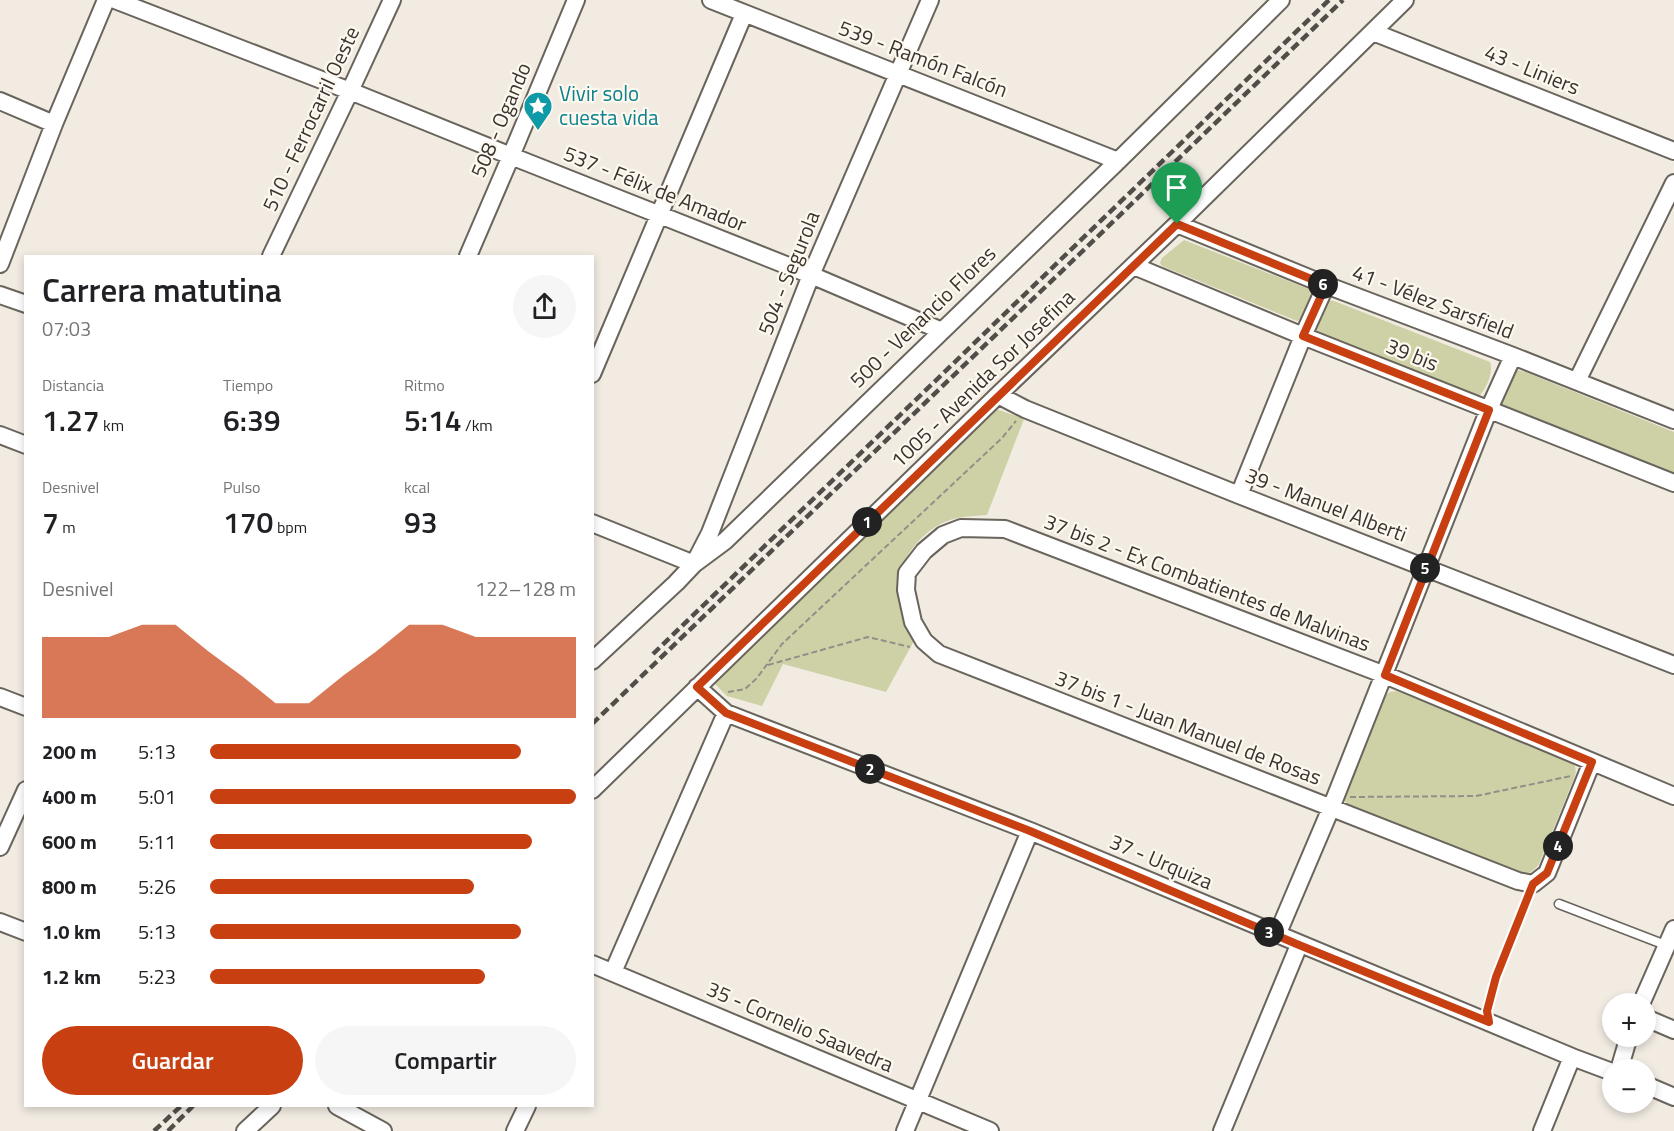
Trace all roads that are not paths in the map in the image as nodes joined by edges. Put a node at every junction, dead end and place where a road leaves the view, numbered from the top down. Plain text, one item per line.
1 (106, 0) edge
2 (115, 0) edge
3 (392, 0) edge
4 (576, 0) edge
5 (711, 0) edge
6 (930, 0) edge
7 (1281, 0) edge
8 (1406, 0) edge
9 (744, 14) junction
10 (1373, 32) junction
11 (898, 73) junction
12 (350, 91) junction
13 (0, 101) edge
14 (54, 124) junction
15 (1674, 151) edge
16 (511, 156) junction
17 (1118, 161) junction
18 (1674, 183) edge
19 (660, 214) junction
20 (1177, 224) junction
21 (271, 255) edge
22 (468, 255) edge
23 (0, 264) edge
24 (1134, 266) junction
25 (811, 275) junction
26 (1326, 285) junction
27 (0, 295) edge
28 (24, 303) edge
29 (942, 331) junction
30 (1303, 336) junction
31 (1513, 356) junction
32 (594, 369) edge
33 (1577, 381) junction
34 (998, 395) junction
35 (1489, 410) junction
36 (1674, 420) edge
37 (0, 435) edge
38 (24, 444) edge
39 (1674, 483) edge
40 (1239, 495) junction
41 (594, 524) edge
42 (924, 551) joint
43 (694, 564) junction
44 (1426, 567) junction
45 (594, 659) edge
46 (1674, 665) edge
47 (1385, 675) junction
48 (702, 692) junction
49 (0, 697) edge
50 (24, 706) edge
51 (726, 713) junction
52 (1590, 767) junction
53 (594, 788) edge
54 (24, 794) edge
55 (1674, 796) edge
56 (1333, 803) junction
57 (1030, 831) junction
58 (0, 847) edge
59 (1559, 904) dead end
60 (0, 922) edge
61 (1674, 929) edge
62 (24, 931) edge
63 (1277, 935) junction
64 (1299, 945) junction
65 (1668, 946) junction
66 (594, 965) edge
67 (613, 972) junction
68 (1646, 993) edge
69 (1656, 1022) edge
70 (1674, 1030) edge
71 (1572, 1057) junction
72 (1602, 1068) edge
73 (1656, 1089) edge
74 (1674, 1097) edge
75 (918, 1101) junction
76 (271, 1107) edge
77 (339, 1107) edge
78 (527, 1107) edge
79 (245, 1131) edge
80 (383, 1131) edge
81 (515, 1131) edge
82 (905, 1131) edge
83 (990, 1131) edge
84 (1222, 1131) edge
85 (1542, 1131) edge

1 - 14 street
2 - 12 street, 537 - Félix de Amador
3 - 12 street, 510 - Ferrocarril Oeste
4 - 16 street, 508 - Ogando
5 - 9 street, 539 - Ramón Falcón
6 - 11 street, 504 - Segurola
7 - 17 street, 500 - Venancio Flores
8 - 10 street, 1005 - Avenida Sor Josefina
9 - 11 street, 539 - Ramón Falcón
9 - 19 street
10 - 15 street, 43 - Liniers
10 - 20 street, 1005 - Avenida Sor Josefina
11 - 17 street, 539 - Ramón Falcón
11 - 25 street, 504 - Segurola
12 - 16 street, 537 - Félix de Amador
12 - 21 street, 510 - Ferrocarril Oeste
13 - 14 street
14 - 23 street
16 - 19 street, 537 - Félix de Amador
16 - 22 street, 508 - Ogando
17 - 29 street, 500 - Venancio Flores
18 - 33 street
19 - 25 street, 537 - Félix de Amador
19 - 32 street
20 - 24 street, 1005 - Avenida Sor Josefina
20 - 26 street, 41 - Vélez Sarsfield
24 - 30 street, 39 bis
24 - 34 street, 1005 - Avenida Sor Josefina
25 - 29 street, 537 - Félix de Amador
25 - 43 street, 504 - Segurola
26 - 30 street
26 - 31 street, 41 - Vélez Sarsfield
27 - 28 street
29 - 43 street, 500 - Venancio Flores
30 - 35 street, 39 bis
30 - 40 street
31 - 33 street, 41 - Vélez Sarsfield
31 - 35 street
33 - 36 street, 41 - Vélez Sarsfield
34 - 40 street, 39 - Manuel Alberti
34 - 48 street, 1005 - Avenida Sor Josefina
35 - 39 street, 39 bis
35 - 44 street
37 - 38 street
40 - 44 street, 39 - Manuel Alberti
41 - 43 street
42 - 47 street, 37 bis 2 - Ex Combatientes de Malvinas
42 - 56 street, 37 bis 1 - Juan Manuel de Rosas
43 - 45 street, 500 - Venancio Flores
44 - 46 street, 39 - Manuel Alberti
44 - 47 street
47 - 52 street, 37 bis 2 - Ex Combatientes de Malvinas
47 - 56 street
48 - 51 street, 37 - Urquiza
48 - 53 street, 1005 - Avenida Sor Josefina
49 - 50 street
51 - 57 street, 37 - Urquiza
51 - 67 street
52 - 55 street, 37 bis 2 - Ex Combatientes de Malvinas
52 - 56 street, 37 bis 1 - Juan Manuel de Rosas
54 - 58 street
56 - 63 street
57 - 63 street, 37 - Urquiza
57 - 75 street
59 - 65 lane
60 - 62 street
61 - 65 street
63 - 64 street, 37 - Urquiza
64 - 71 street, 37 - Urquiza
64 - 84 street
65 - 68 street
66 - 67 street, 35 - Cornelio Saavedra
67 - 75 street, 35 - Cornelio Saavedra
69 - 70 street
71 - 72 street, 37 - Urquiza
71 - 85 street
73 - 74 street
75 - 82 street
75 - 83 street, 35 - Cornelio Saavedra
76 - 79 street
77 - 80 street
78 - 81 street

